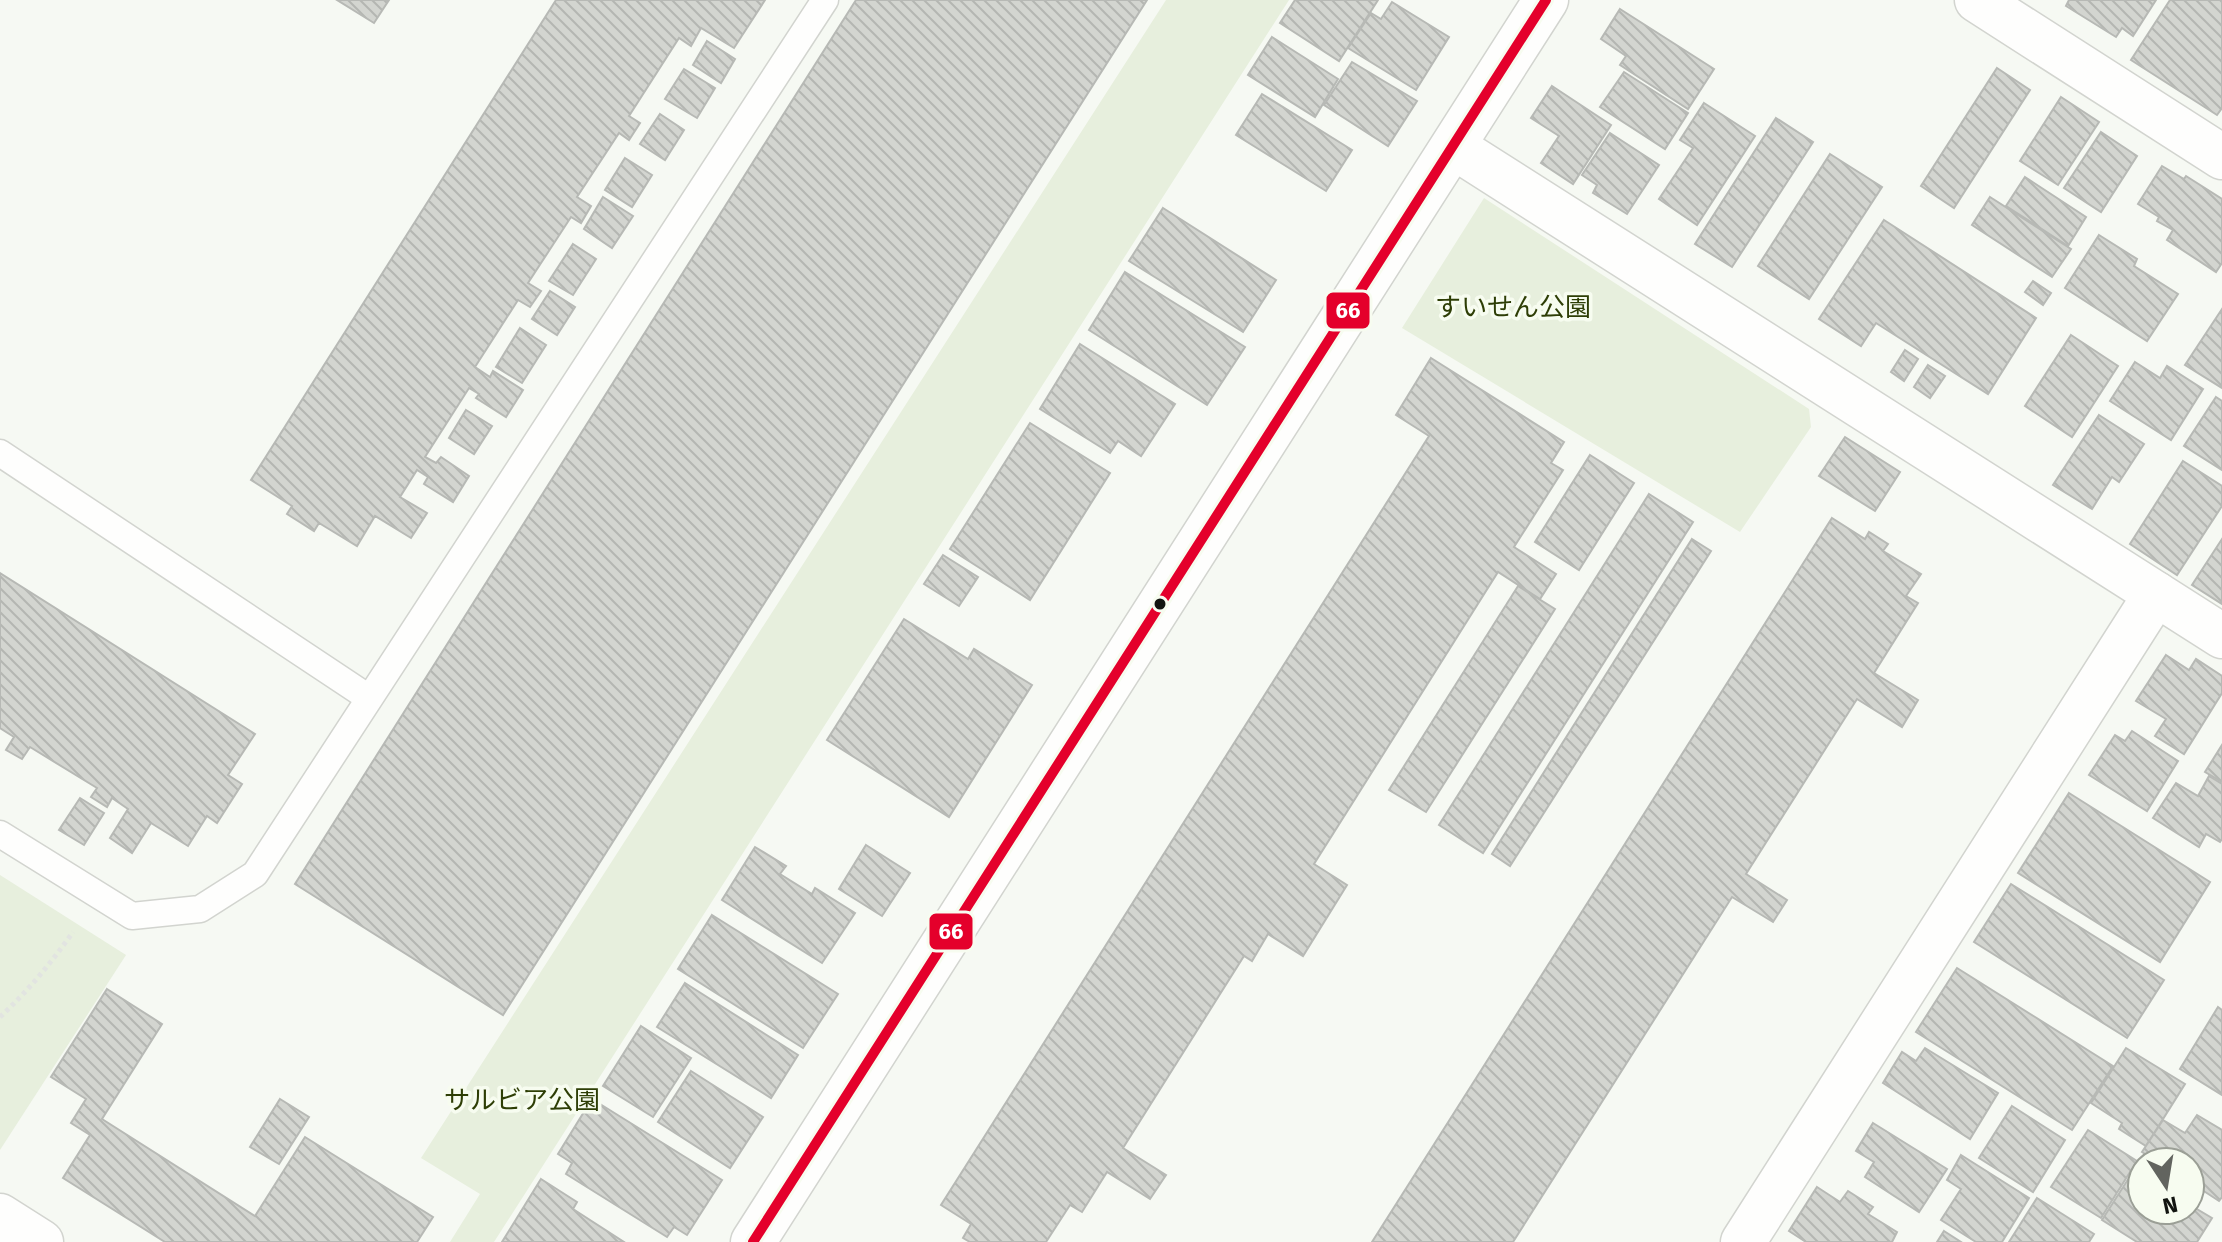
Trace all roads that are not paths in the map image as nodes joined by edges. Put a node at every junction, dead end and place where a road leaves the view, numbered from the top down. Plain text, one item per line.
1 (825, 0) edge
2 (1546, 0) edge
3 (1977, 0) edge
4 (1454, 147) junction
5 (2222, 157) edge
6 (0, 453) edge
7 (2156, 594) junction
8 (2222, 636) edge
9 (369, 698) junction
10 (0, 834) edge
11 (0, 1216) edge
12 (766, 1238) edge
13 (41, 1242) edge
14 (1743, 1242) edge

1 - 9 lane
2 - 4 street
3 - 5 street
4 - 7 street
4 - 12 street
6 - 9 lane
7 - 8 street
7 - 14 street
9 - 10 lane
11 - 13 street

